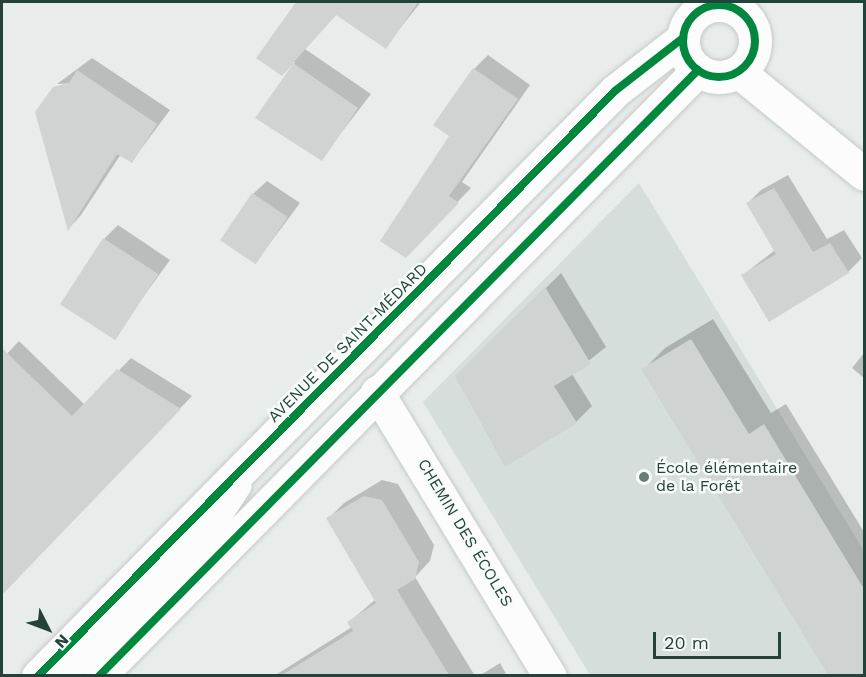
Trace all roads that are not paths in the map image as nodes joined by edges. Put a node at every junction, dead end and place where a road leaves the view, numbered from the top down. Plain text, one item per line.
1 (711, 4) edge
2 (758, 11) edge
3 (683, 38) junction
4 (698, 70) junction
5 (738, 72) junction
6 (864, 174) edge
7 (350, 360) junction
8 (377, 392) junction
9 (274, 436) junction
10 (38, 675) edge
11 (67, 675) edge
12 (99, 675) edge
13 (550, 675) edge

1 - 2 main road
1 - 3 main road
2 - 5 main road
3 - 4 main road
3 - 7 main road, AVENUE DE SAINT-MÉDARD
4 - 5 main road
4 - 8 main road
5 - 6 main road
7 - 8 main road, CHEMIN DES ÉCOLES
7 - 9 main road, AVENUE DE SAINT-MÉDARD
8 - 12 main road
8 - 13 main road, CHEMIN DES ÉCOLES
9 - 10 main road, AVENUE DE SAINT-MÉDARD
9 - 11 lane

